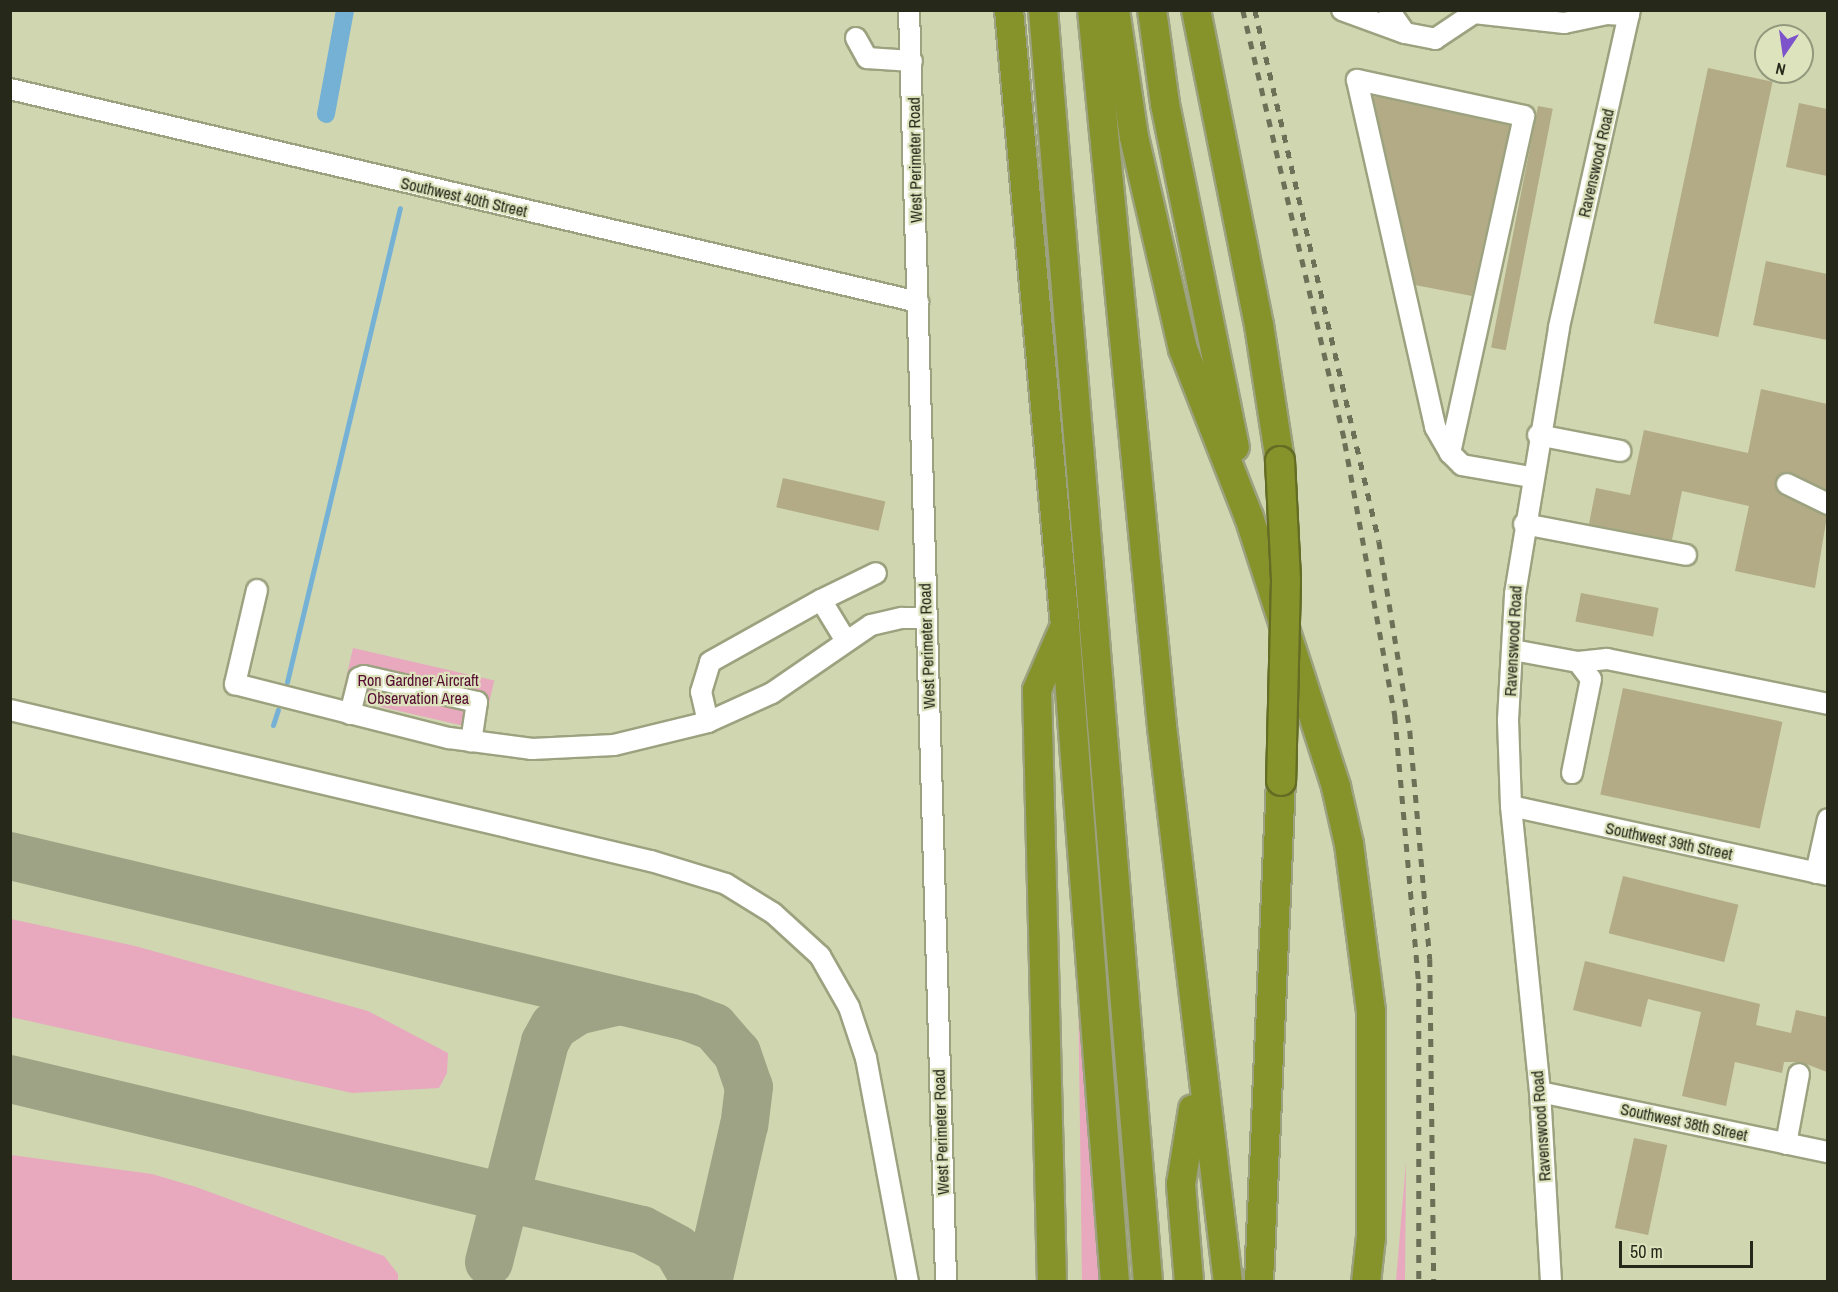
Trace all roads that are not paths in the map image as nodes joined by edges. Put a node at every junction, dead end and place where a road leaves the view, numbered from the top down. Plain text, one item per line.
1 (909, 10) edge
2 (1009, 10) edge
3 (1043, 10) edge
4 (1078, 10) edge
5 (1092, 10) edge
6 (1115, 10) edge
7 (1152, 10) edge
8 (1196, 10) edge
9 (1342, 10) edge
10 (1389, 10) edge
11 (1629, 13) edge
12 (1405, 33) junction
13 (856, 39) dead end
14 (912, 62) junction
15 (10, 89) edge
16 (918, 302) junction
17 (1538, 435) junction
18 (1620, 452) dead end
19 (1449, 453) junction
20 (1531, 477) junction
21 (1787, 484) dead end
22 (1827, 504) edge
23 (1249, 517) junction
24 (1524, 524) junction
25 (1686, 555) dead end
26 (876, 573) dead end
27 (257, 590) dead end
28 (821, 600) junction
29 (926, 618) junction
30 (1065, 625) junction
31 (846, 641) junction
32 (1512, 650) junction
33 (1578, 662) junction
34 (1827, 704) edge
35 (10, 710) edge
36 (350, 714) junction
37 (708, 722) junction
38 (471, 742) junction
39 (1572, 773) dead end
40 (1511, 806) junction
41 (1827, 819) edge
42 (1822, 874) edge
43 (1799, 1074) dead end
44 (1540, 1092) junction
45 (1193, 1109) junction
46 (1786, 1144) junction
47 (1827, 1152) edge
48 (1147, 1278) edge
49 (908, 1281) edge
50 (946, 1281) edge
51 (1052, 1281) edge
52 (1115, 1281) edge
53 (1189, 1281) edge
54 (1211, 1281) edge
55 (1228, 1281) edge
56 (1259, 1281) edge
57 (1366, 1281) edge
58 (1551, 1281) edge

1 - 14 street, West Perimeter Road
2 - 30 highway
3 - 48 highway
4 - 45 highway
5 - 55 highway
6 - 23 highway
7 - 23 highway
8 - 56 highway, bridge
9 - 12 street
10 - 12 street
11 - 12 street
11 - 17 street, Ravenswood Road
13 - 14 street
14 - 16 street, West Perimeter Road
15 - 16 street, Southwest 40th Street
16 - 29 street, West Perimeter Road
17 - 18 street
17 - 20 street, Ravenswood Road
19 - 19 street
19 - 20 street
20 - 24 street, Ravenswood Road
21 - 22 street
23 - 57 highway
24 - 25 street
24 - 32 street, Ravenswood Road
26 - 28 street
27 - 36 street
28 - 31 street
28 - 37 street
29 - 31 street
29 - 50 street, West Perimeter Road
30 - 51 highway
30 - 52 highway
31 - 37 street
32 - 33 street
32 - 40 street, Ravenswood Road
33 - 34 street
33 - 39 street
35 - 49 street
36 - 38 street
36 - 38 street
37 - 38 street
40 - 42 street, Southwest 39th Street
40 - 44 street, Ravenswood Road
41 - 42 street
43 - 46 street
44 - 46 street, Southwest 38th Street
44 - 58 street, Ravenswood Road
45 - 53 highway
45 - 54 highway
46 - 47 street, Southwest 38th Street

